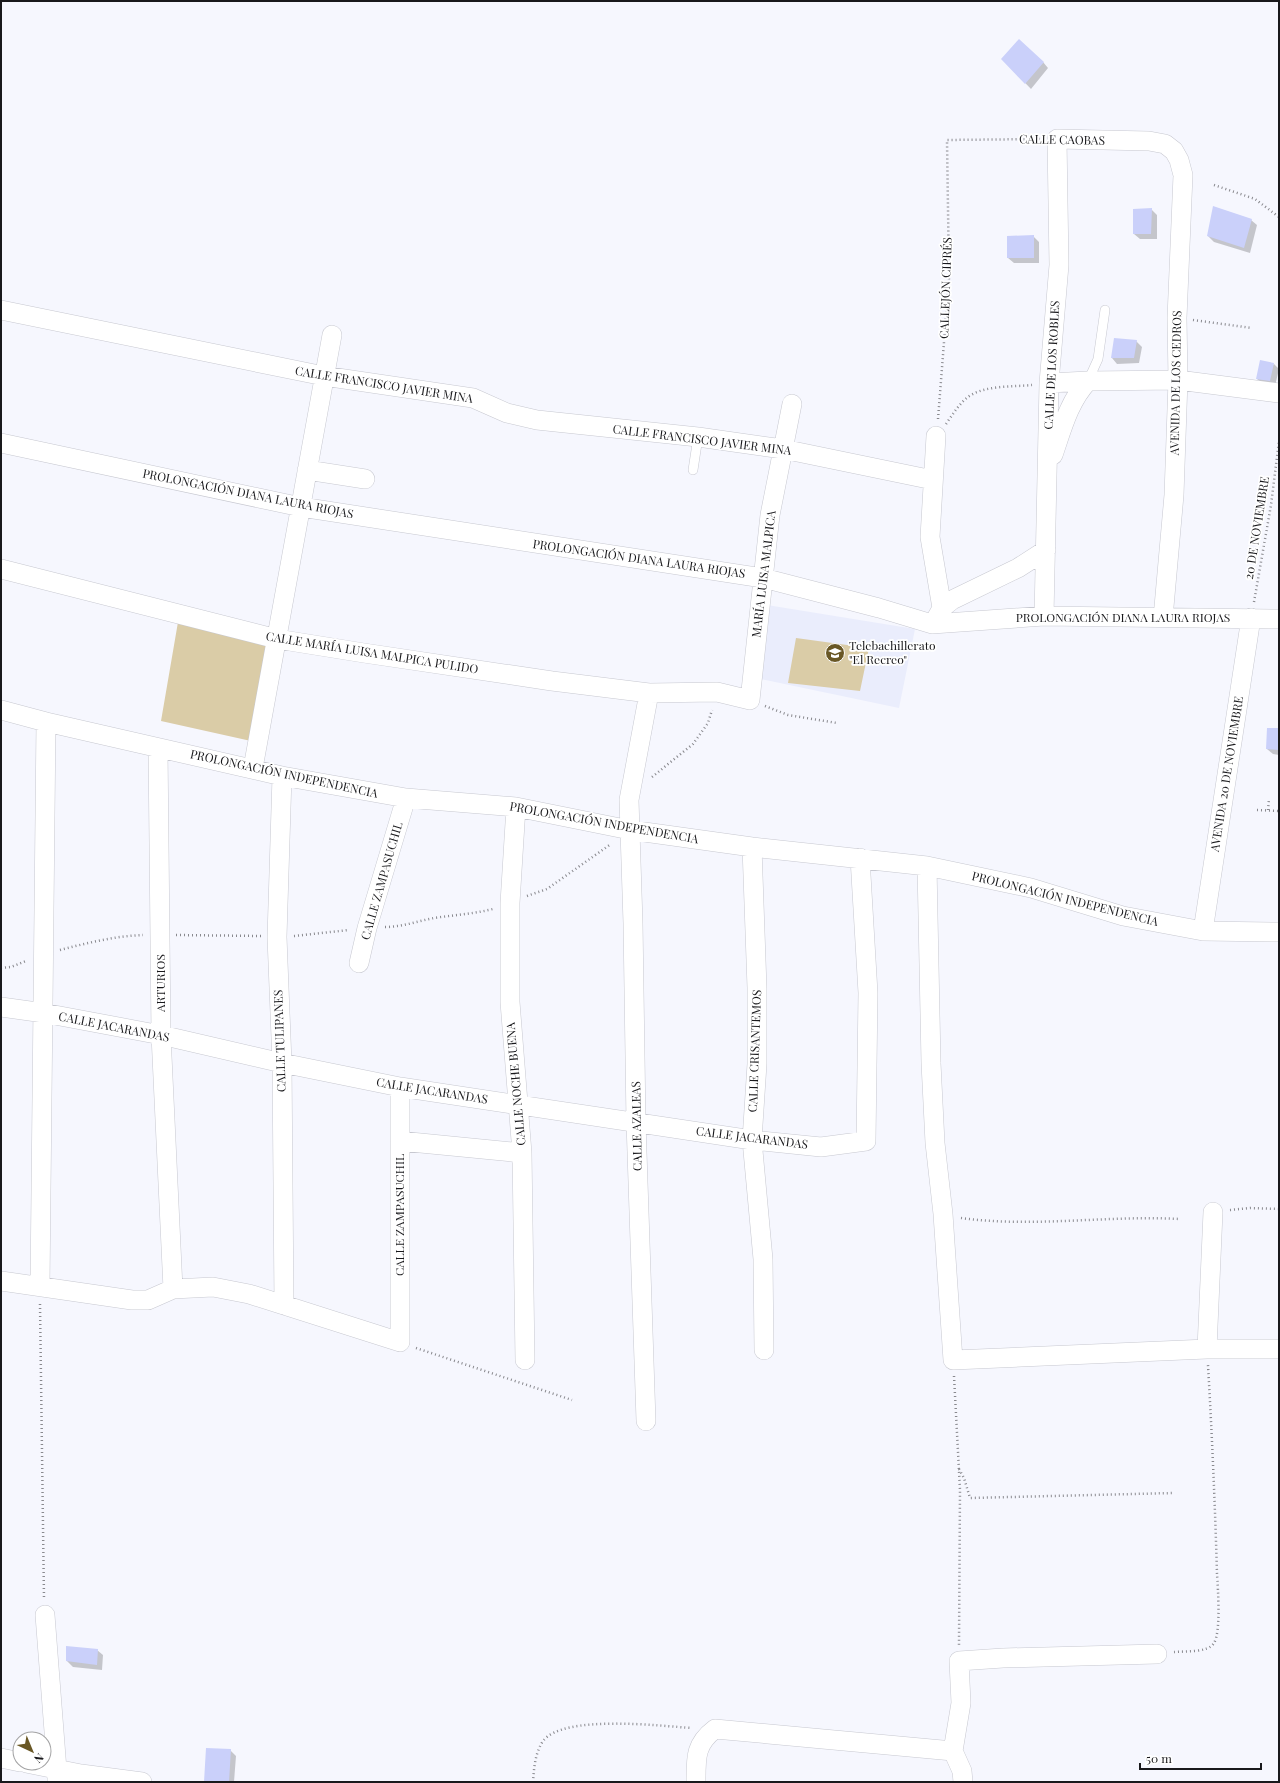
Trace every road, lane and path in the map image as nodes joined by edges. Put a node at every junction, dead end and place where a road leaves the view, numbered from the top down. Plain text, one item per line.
1 (1057, 139) junction
2 (947, 140) joint
3 (1174, 151) joint
4 (1214, 185) dead end
5 (1279, 217) edge
6 (1, 310) edge
7 (1105, 310) dead end
8 (1177, 318) junction
9 (1252, 328) dead end
10 (332, 336) dead end
11 (324, 376) junction
12 (1178, 380) junction
13 (1088, 381) junction
14 (1049, 384) junction
15 (1279, 393) edge
16 (792, 404) dead end
17 (936, 436) junction
18 (698, 437) junction
19 (1279, 440) edge
20 (1, 443) edge
21 (783, 449) junction
22 (1048, 468) junction
23 (308, 470) junction
24 (693, 470) dead end
25 (365, 479) dead end
26 (933, 480) junction
27 (301, 507) junction
28 (1046, 550) junction
29 (1, 569) edge
30 (763, 578) junction
31 (942, 608) junction
32 (1044, 616) junction
33 (1163, 618) junction
34 (1251, 618) junction
35 (1279, 619) edge
36 (932, 624) junction
37 (277, 639) junction
38 (717, 692) junction
39 (649, 693) junction
40 (750, 700) junction
41 (1, 710) edge
42 (46, 722) junction
43 (837, 723) dead end
44 (158, 748) junction
45 (253, 768) junction
46 (282, 776) junction
47 (650, 779) dead end
48 (406, 798) junction
49 (1269, 799) dead end
50 (516, 807) junction
51 (1257, 810) dead end
52 (1268, 810) junction
53 (1279, 811) edge
54 (630, 830) junction
55 (752, 847) junction
56 (860, 858) junction
57 (927, 866) junction
58 (510, 903) junction
59 (367, 928) junction
60 (1204, 931) junction
61 (1279, 932) edge
62 (160, 935) junction
63 (277, 937) junction
64 (42, 954) junction
65 (359, 963) dead end
66 (1, 968) edge
67 (1, 1007) edge
68 (44, 1013) junction
69 (161, 1035) junction
70 (282, 1063) junction
71 (400, 1087) junction
72 (517, 1105) junction
73 (636, 1122) junction
74 (752, 1140) junction
75 (400, 1141) junction
76 (522, 1153) junction
77 (1279, 1209) edge
78 (1212, 1212) joint
79 (943, 1214) junction
80 (1180, 1219) dead end
81 (1, 1281) edge
82 (40, 1286) junction
83 (173, 1289) junction
84 (284, 1305) junction
85 (400, 1342) junction
86 (1207, 1349) junction
87 (1279, 1349) edge
88 (764, 1350) dead end
89 (526, 1360) dead end
90 (953, 1360) junction
91 (572, 1400) dead end
92 (646, 1421) dead end
93 (959, 1468) junction
94 (1174, 1493) dead end
95 (44, 1615) joint
96 (1157, 1654) joint
97 (959, 1662) junction
98 (715, 1729) junction
99 (953, 1751) junction
100 (1, 1758) edge
101 (12, 1760) edge
102 (45, 1771) edge
103 (57, 1776) edge
104 (142, 1782) edge
105 (533, 1782) edge
106 (696, 1782) edge
107 (964, 1782) edge

1 - 2 path, CALLE CAOBAS
1 - 3 street, CALLE CAOBAS
1 - 14 street, CALLE DE LOS ROBLES
2 - 17 path, CALLEJÓN CIPRÉS
3 - 8 street, AVENIDA DE LOS CEDROS
4 - 5 path
6 - 11 street, CALLE FRANCISCO JAVIER MINA
7 - 13 lane
8 - 9 path
8 - 12 street, AVENIDA DE LOS CEDROS
10 - 11 street
11 - 18 street, CALLE FRANCISCO JAVIER MINA
11 - 23 street
12 - 13 street
12 - 15 street
12 - 33 street, AVENIDA DE LOS CEDROS
13 - 14 street
13 - 22 street
14 - 17 path
14 - 22 street, CALLE DE LOS ROBLES
16 - 21 street, MARÍA LUISA MALPICA
17 - 26 street
18 - 21 street, CALLE FRANCISCO JAVIER MINA
18 - 24 lane
19 - 34 path, 20 DE NOVIEMBRE
20 - 27 street, PROLONGACIÓN DIANA LAURA RIOJAS
21 - 26 street, CALLE FRANCISCO JAVIER MINA
21 - 30 street, MARÍA LUISA MALPICA
22 - 28 street, CALLE DE LOS ROBLES
23 - 25 street
23 - 27 street
26 - 31 street
27 - 30 street, PROLONGACIÓN DIANA LAURA RIOJAS
27 - 37 street
28 - 31 street
28 - 32 street, CALLE DE LOS ROBLES
29 - 37 street, CALLE MARÍA LUISA MALPICA PULIDO
30 - 36 street, PROLONGACIÓN DIANA LAURA RIOJAS
30 - 40 street, MARÍA LUISA MALPICA
31 - 36 street
32 - 33 street, PROLONGACIÓN DIANA LAURA RIOJAS
32 - 36 street, PROLONGACIÓN DIANA LAURA RIOJAS
33 - 34 street, PROLONGACIÓN DIANA LAURA RIOJAS
34 - 35 street, PROLONGACIÓN DIANA LAURA RIOJAS
34 - 60 street, AVENIDA 20 DE NOVIEMBRE
37 - 39 street, CALLE MARÍA LUISA MALPICA PULIDO
37 - 45 street
38 - 39 street, CALLE MARÍA LUISA MALPICA PULIDO
38 - 40 street, CALLE MARÍA LUISA MALPICA PULIDO
38 - 47 path
39 - 54 street, CALLE AZALEAS
40 - 43 path
41 - 42 street, PROLONGACIÓN INDEPENDENCIA
42 - 44 street, PROLONGACIÓN INDEPENDENCIA
42 - 64 street
44 - 45 street, PROLONGACIÓN INDEPENDENCIA
44 - 62 street, ARTURIOS
45 - 46 street, PROLONGACIÓN INDEPENDENCIA
46 - 48 street, PROLONGACIÓN INDEPENDENCIA
46 - 63 street, CALLE TULIPANES
48 - 50 street, PROLONGACIÓN INDEPENDENCIA
48 - 59 street, CALLE ZAMPASUCHIL
49 - 52 path
50 - 54 street, PROLONGACIÓN INDEPENDENCIA
50 - 58 street, CALLE NOCHE BUENA
51 - 52 path
52 - 53 path
54 - 55 street, PROLONGACIÓN INDEPENDENCIA
54 - 58 path
54 - 73 street, CALLE AZALEAS
55 - 56 street, PROLONGACIÓN INDEPENDENCIA
55 - 74 street, CALLE CRISANTEMOS
56 - 57 street, PROLONGACIÓN INDEPENDENCIA
56 - 74 street, CALLE JACARANDAS
57 - 60 street, PROLONGACIÓN INDEPENDENCIA
57 - 79 street
58 - 59 path
58 - 72 street, CALLE NOCHE BUENA
59 - 63 path
59 - 65 street, CALLE ZAMPASUCHIL
60 - 61 street, PROLONGACIÓN INDEPENDENCIA
62 - 63 path
62 - 64 path
62 - 69 street, ARTURIOS
63 - 70 street, CALLE TULIPANES
64 - 66 path
64 - 68 street
67 - 68 street, CALLE JACARANDAS
68 - 69 street, CALLE JACARANDAS
68 - 82 street
69 - 70 street, CALLE JACARANDAS
69 - 83 street, ARTURIOS
70 - 71 street, CALLE JACARANDAS
70 - 84 street, CALLE TULIPANES
71 - 72 street, CALLE JACARANDAS
71 - 75 street, CALLE ZAMPASUCHIL
72 - 73 street, CALLE JACARANDAS
72 - 76 street, CALLE NOCHE BUENA
73 - 74 street, CALLE JACARANDAS
73 - 92 street, CALLE AZALEAS
74 - 88 street, CALLE CRISANTEMOS
75 - 76 street
75 - 85 street, CALLE ZAMPASUCHIL
76 - 89 street, CALLE NOCHE BUENA
77 - 78 path
78 - 86 street
79 - 80 path
79 - 90 street
81 - 82 street
82 - 83 street
82 - 95 path
83 - 84 street
84 - 85 street
85 - 91 path
86 - 87 street
86 - 90 street
86 - 96 path
90 - 93 path
93 - 94 path
93 - 97 path
95 - 103 street
96 - 97 street
97 - 99 street
98 - 99 street
98 - 105 path
98 - 106 street
99 - 107 street
100 - 101 street
102 - 103 street
103 - 104 street

